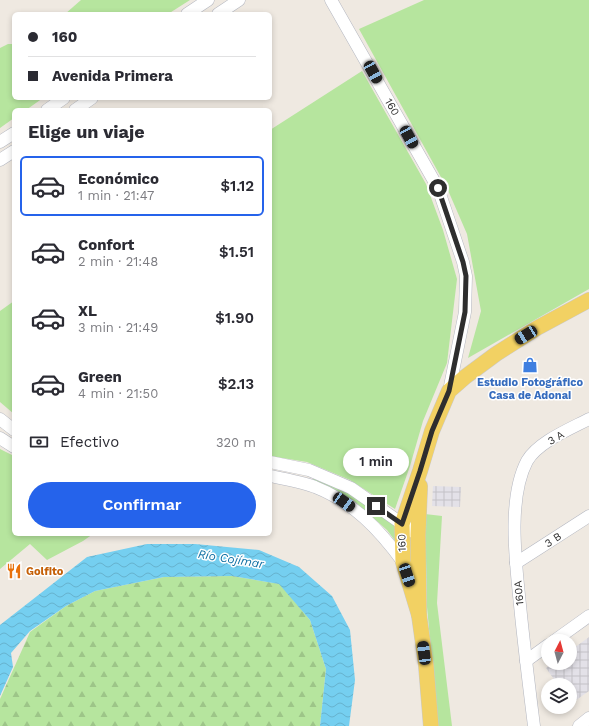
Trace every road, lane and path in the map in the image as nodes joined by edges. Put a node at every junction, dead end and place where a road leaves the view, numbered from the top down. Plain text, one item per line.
1 (208, 0) edge
2 (239, 0) edge
3 (331, 0) edge
4 (190, 12) edge
5 (221, 12) edge
6 (61, 100) edge
7 (89, 100) edge
8 (50, 108) edge
9 (78, 108) edge
10 (12, 134) edge
11 (0, 142) edge
12 (12, 152) edge
13 (0, 160) edge
14 (589, 300) edge
15 (449, 391) junction
16 (0, 419) edge
17 (589, 419) edge
18 (12, 428) edge
19 (0, 438) edge
20 (12, 446) edge
21 (272, 462) edge
22 (527, 462) joint
23 (420, 471) junction
24 (272, 476) edge
25 (589, 516) edge
26 (402, 524) junction
27 (418, 535) junction
28 (418, 551) junction
29 (403, 562) junction
30 (516, 563) junction
31 (420, 615) junction
32 (589, 616) edge
33 (564, 634) edge
34 (541, 650) edge
35 (526, 661) junction
36 (589, 718) edge
37 (431, 726) edge
38 (534, 726) edge
39 (579, 726) edge

1 - 4 street
2 - 5 street
3 - 15 street, 160
6 - 8 street
7 - 9 street
10 - 11 street
12 - 13 street
14 - 15 main road
15 - 23 main road, 160
16 - 18 street
17 - 22 street, 3 A
19 - 20 street
21 - 26 street
22 - 30 street, 160A
23 - 26 main road, 160
23 - 27 main road, 160
24 - 29 street
25 - 30 street, 3 B
26 - 27 street
26 - 29 main road, 160
27 - 28 main road, 160
28 - 29 main road
28 - 31 main road, 160
29 - 31 main road, 160
30 - 35 street, 160A
31 - 37 main road, 160
32 - 33 street
34 - 35 street
35 - 38 street, 160A
36 - 39 street

